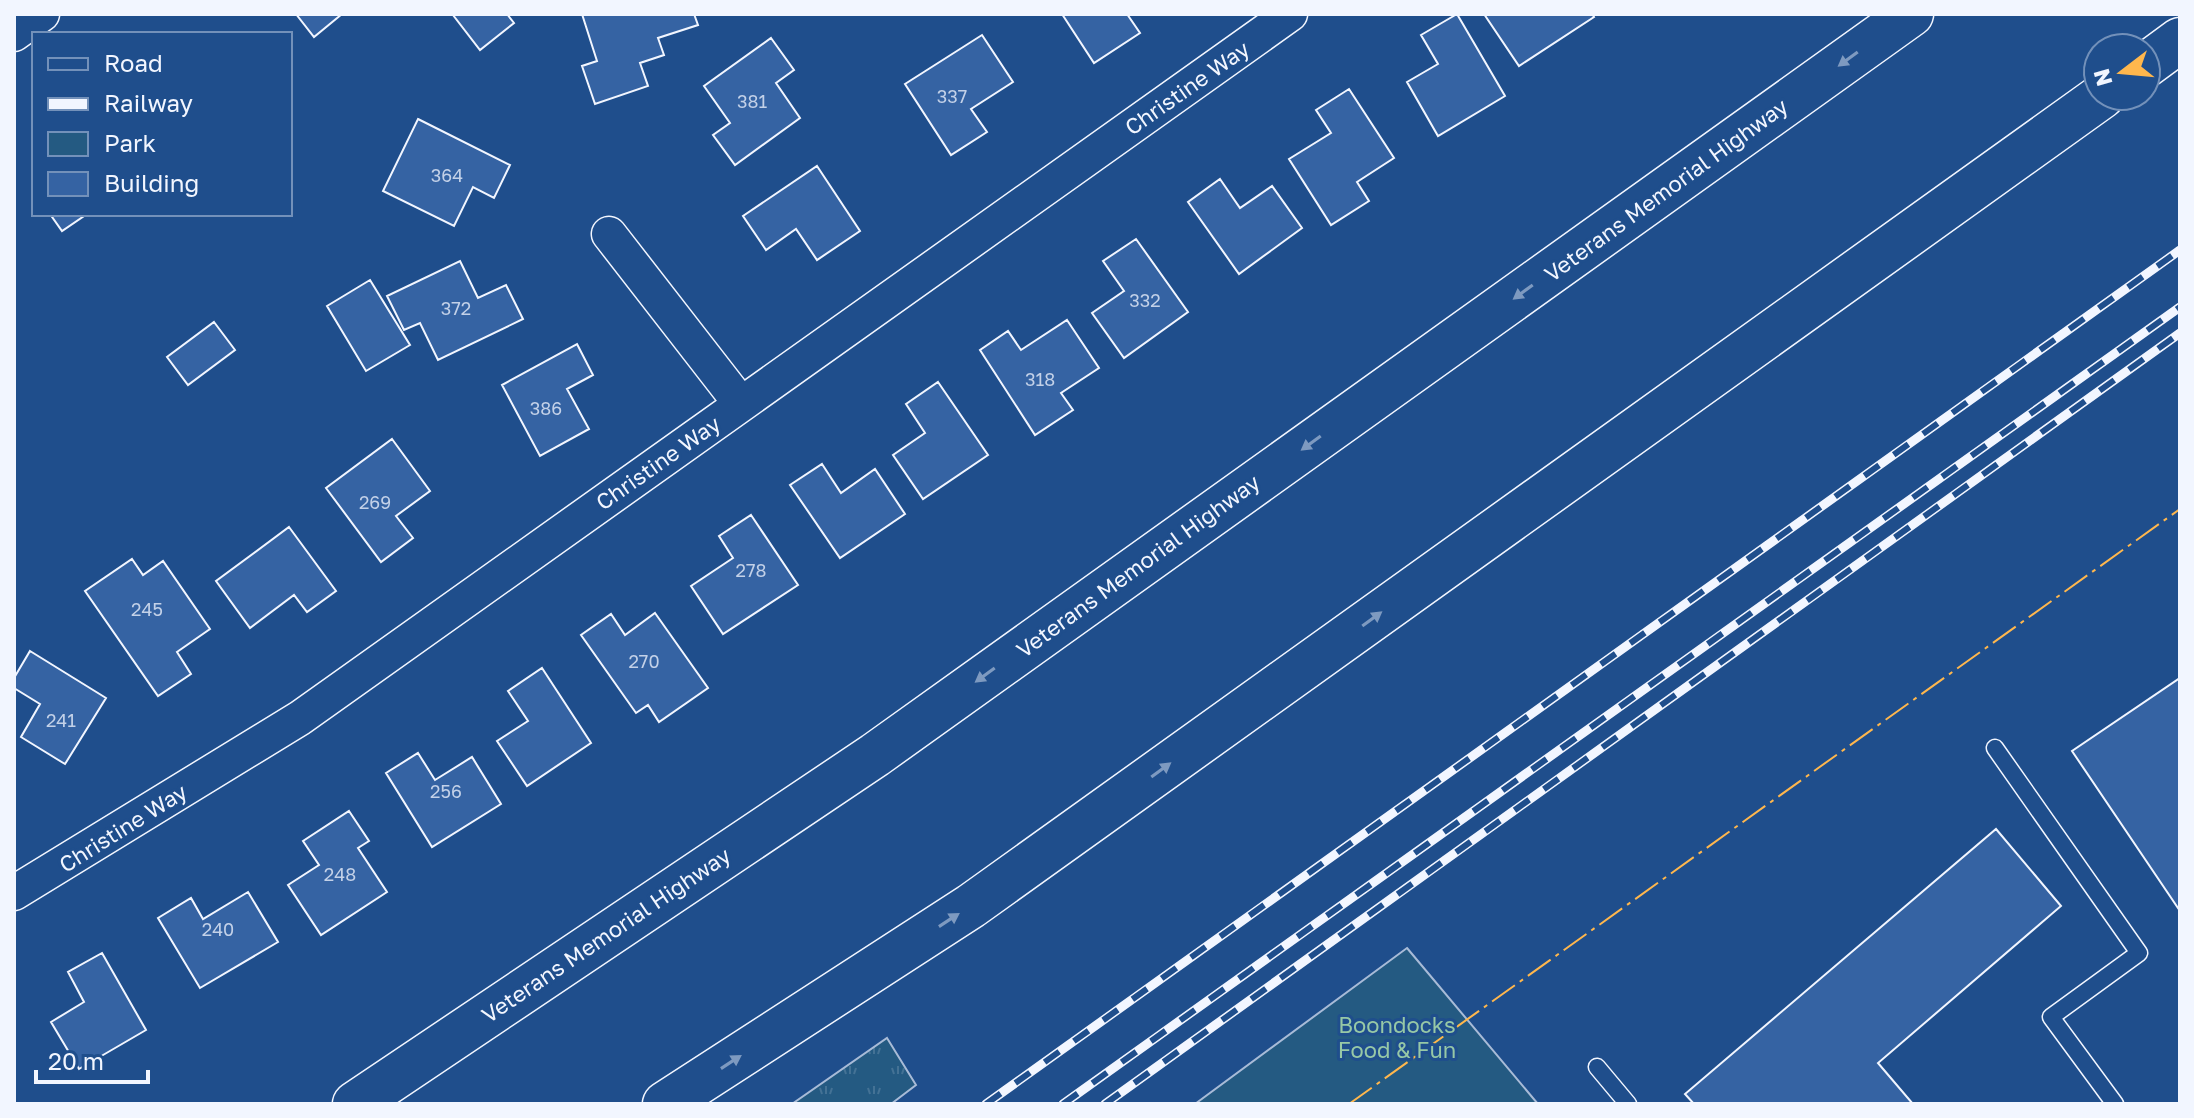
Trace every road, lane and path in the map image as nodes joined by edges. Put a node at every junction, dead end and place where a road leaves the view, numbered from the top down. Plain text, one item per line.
1 (42, 14) edge
2 (1911, 14) edge
3 (1273, 19) edge
4 (14, 34) edge
5 (2180, 40) edge
6 (2162, 53) edge
7 (2082, 110) edge
8 (609, 234) dead end
9 (741, 404) junction
10 (1995, 748) dead end
11 (19, 880) edge
12 (1597, 1067) dead end
13 (355, 1104) edge
14 (665, 1104) edge
15 (1628, 1104) edge
16 (2115, 1104) edge

1 - 4 street
2 -> 13 highway, Veterans Memorial Highway
3 - 9 street, Christine Way
5 - 6 highway
14 -> 7 highway
8 - 9 street
9 - 11 street, Christine Way
10 - 16 lane
12 - 15 lane

